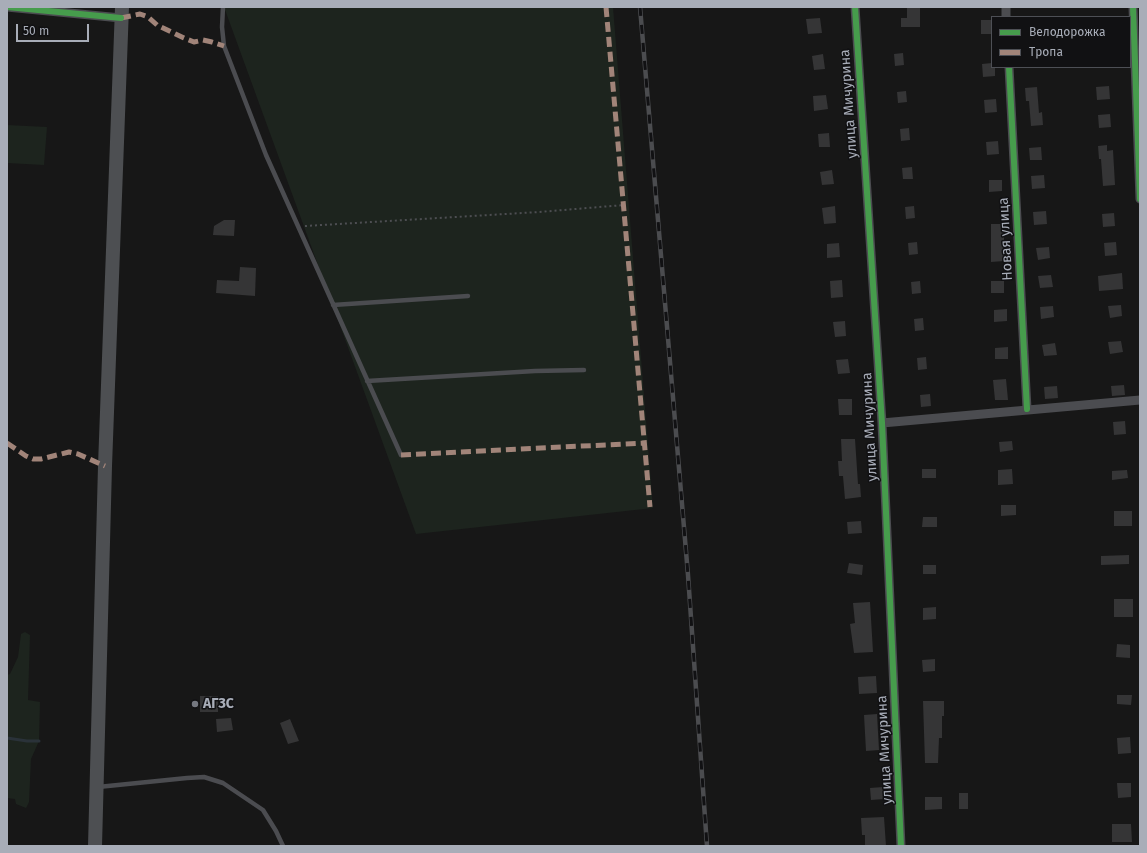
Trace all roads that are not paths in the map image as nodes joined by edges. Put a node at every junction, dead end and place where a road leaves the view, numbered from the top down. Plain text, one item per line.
1 (7, 7) edge
2 (223, 7) edge
3 (854, 7) edge
4 (1134, 7) edge
5 (122, 12) edge
6 (1009, 68) edge
7 (1140, 199) edge
8 (468, 296) dead end
9 (333, 305) junction
10 (584, 370) dead end
11 (367, 381) junction
12 (1140, 400) edge
13 (1027, 409) junction
14 (882, 423) junction
15 (401, 455) dead end
16 (96, 788) junction
17 (95, 846) edge
18 (283, 846) edge
19 (901, 846) edge

1 - 5 street
2 - 9 lane
3 - 14 street, улица Мичурина
4 - 7 street
5 - 16 main road
6 - 13 street, Новая улица
8 - 9 lane
9 - 11 lane
10 - 11 lane
11 - 15 lane
12 - 13 street
13 - 14 street
14 - 19 street, улица Мичурина
16 - 17 main road
16 - 18 lane

